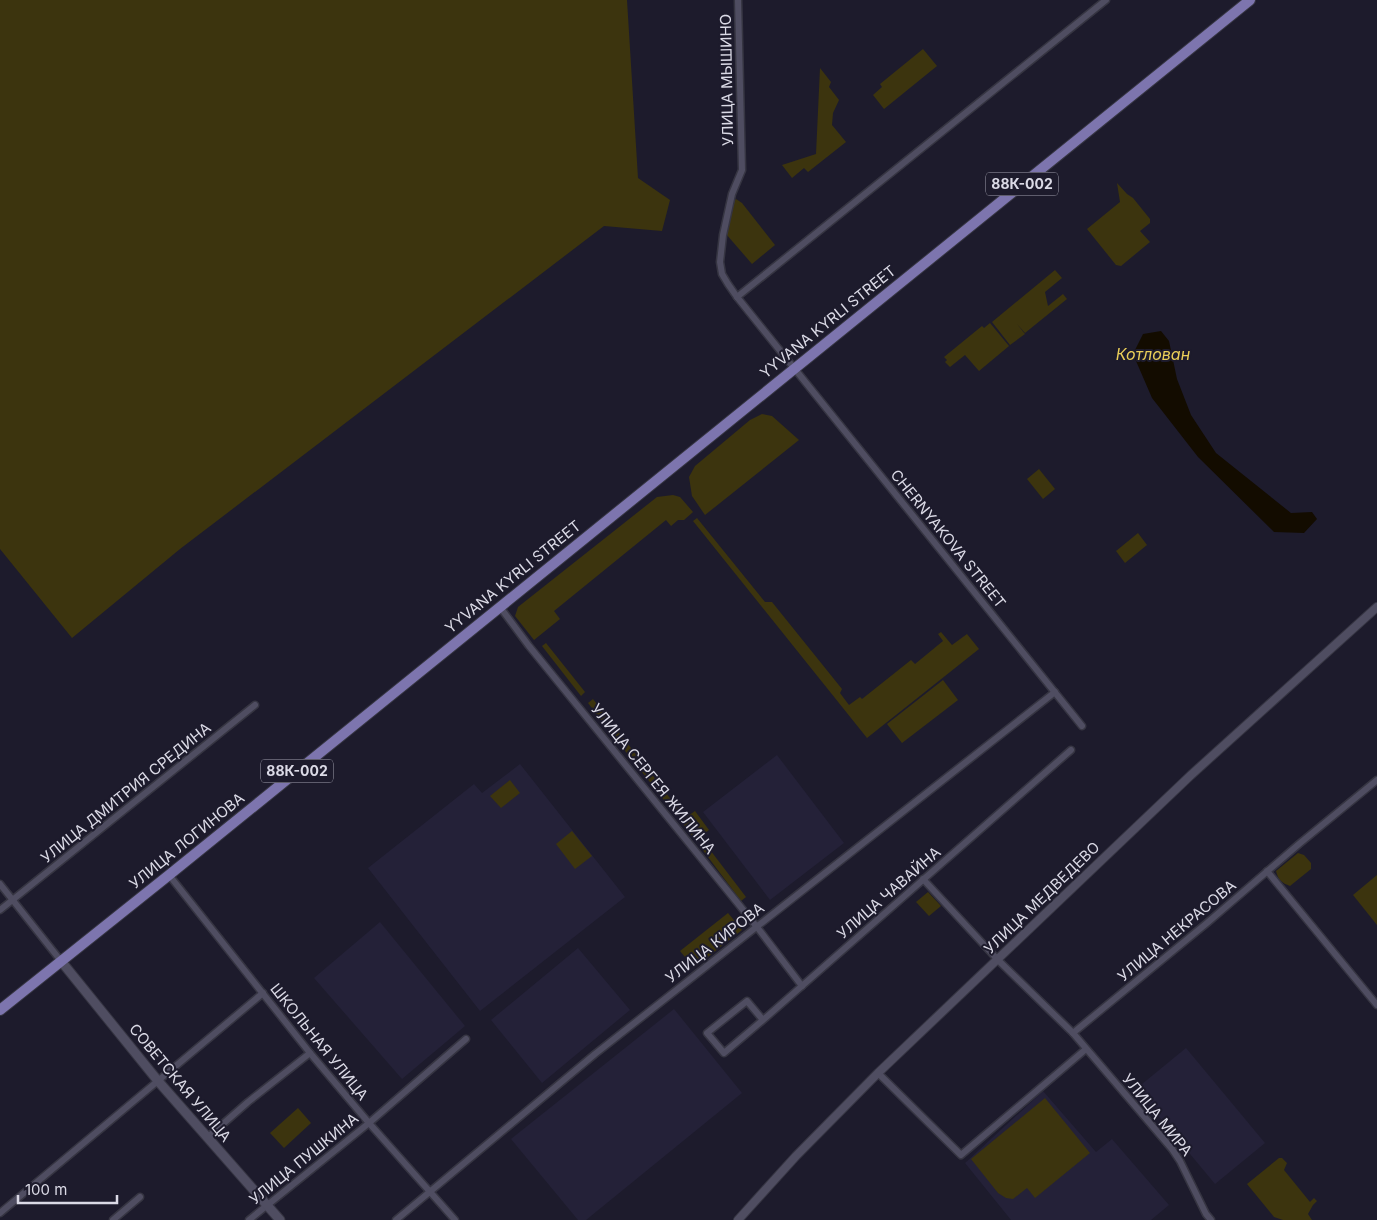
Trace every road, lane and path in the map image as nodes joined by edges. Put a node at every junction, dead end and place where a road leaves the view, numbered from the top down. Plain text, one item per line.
1 (738, 0) edge
2 (1106, 0) edge
3 (1250, 0) edge
4 (737, 297) junction
5 (794, 368) junction
6 (500, 607) junction
7 (1377, 608) edge
8 (425, 667) joint
9 (1055, 692) junction
10 (255, 705) dead end
11 (1082, 726) dead end
12 (1071, 750) dead end
13 (1377, 780) edge
14 (1267, 871) junction
15 (169, 875) junction
16 (923, 880) junction
17 (0, 884) edge
18 (12, 900) junction
19 (0, 910) edge
20 (757, 926) junction
21 (998, 960) junction
22 (61, 962) junction
23 (802, 986) junction
24 (263, 993) junction
25 (1377, 1005) edge
26 (0, 1010) edge
27 (763, 1020) junction
28 (1073, 1033) junction
29 (466, 1038) dead end
30 (1086, 1048) junction
31 (310, 1053) junction
32 (878, 1073) junction
33 (158, 1081) junction
34 (369, 1122) junction
35 (208, 1137) junction
36 (430, 1192) junction
37 (140, 1197) dead end
38 (267, 1205) junction
39 (0, 1214) edge
40 (113, 1220) edge
41 (249, 1220) edge
42 (280, 1220) edge
43 (396, 1220) edge
44 (455, 1220) edge
45 (738, 1220) edge
46 (1210, 1220) edge

1 - 4 street, УЛИЦА МЫШИНО
2 - 4 street
3 - 5 main road, YYVANA KYRLI STREET / 88К-002
4 - 5 street, CHERNYAKOVA STREET
5 - 6 main road, YYVANA KYRLI STREET / 88К-002
5 - 9 street, CHERNYAKOVA STREET
6 - 8 main road, YYVANA KYRLI STREET / 88К-002
6 - 20 street, УЛИЦА СЕРГЕЯ ЖИЛИНА
7 - 21 street, УЛИЦА МЕДВЕДЕВО
8 - 15 main road, УЛИЦА ЛОГИНОВА / 88К-002
9 - 11 street, CHERNYAKOVA STREET
9 - 20 street, УЛИЦА КИРОВА
10 - 18 street, УЛИЦА ДМИТРИЯ СРЕДИНА
12 - 16 street, УЛИЦА ЧАВАЙНА
13 - 14 street, УЛИЦА НЕКРАСОВА
14 - 25 street
14 - 28 street, УЛИЦА НЕКРАСОВА
15 - 22 main road, УЛИЦА ЛОГИНОВА / 88К-002
15 - 24 street, ШКОЛЬНАЯ УЛИЦА
16 - 21 street
16 - 23 street, УЛИЦА ЧАВАЙНА
17 - 18 street
18 - 19 street, УЛИЦА ДМИТРИЯ СРЕДИНА
18 - 22 street
20 - 23 street, УЛИЦА СЕРГЕЯ ЖИЛИНА
20 - 36 street, УЛИЦА КИРОВА
21 - 28 street
21 - 32 street, УЛИЦА МЕДВЕДЕВО
22 - 26 main road, 88К-002
22 - 33 main road, СОВЕТСКАЯ УЛИЦА
23 - 27 street, УЛИЦА ЧАВАЙНА
24 - 31 street, ШКОЛЬНАЯ УЛИЦА
24 - 33 street
27 - 27 street, УЛИЦА ЧАВАЙНА
28 - 30 street, УЛИЦА МИРА
29 - 34 street, УЛИЦА ПУШКИНА
30 - 32 street
30 - 46 street, УЛИЦА МИРА
31 - 34 street, ШКОЛЬНАЯ УЛИЦА
31 - 35 street
32 - 45 street, УЛИЦА МЕДВЕДЕВО
33 - 35 main road, СОВЕТСКАЯ УЛИЦА
33 - 39 street
34 - 36 street, ШКОЛЬНАЯ УЛИЦА
34 - 38 street, УЛИЦА ПУШКИНА
35 - 38 main road, СОВЕТСКАЯ УЛИЦА
36 - 43 street, УЛИЦА КИРОВА
36 - 44 street, ШКОЛЬНАЯ УЛИЦА
37 - 40 street
38 - 41 street, УЛИЦА ПУШКИНА
38 - 42 main road, СОВЕТСКАЯ УЛИЦА

